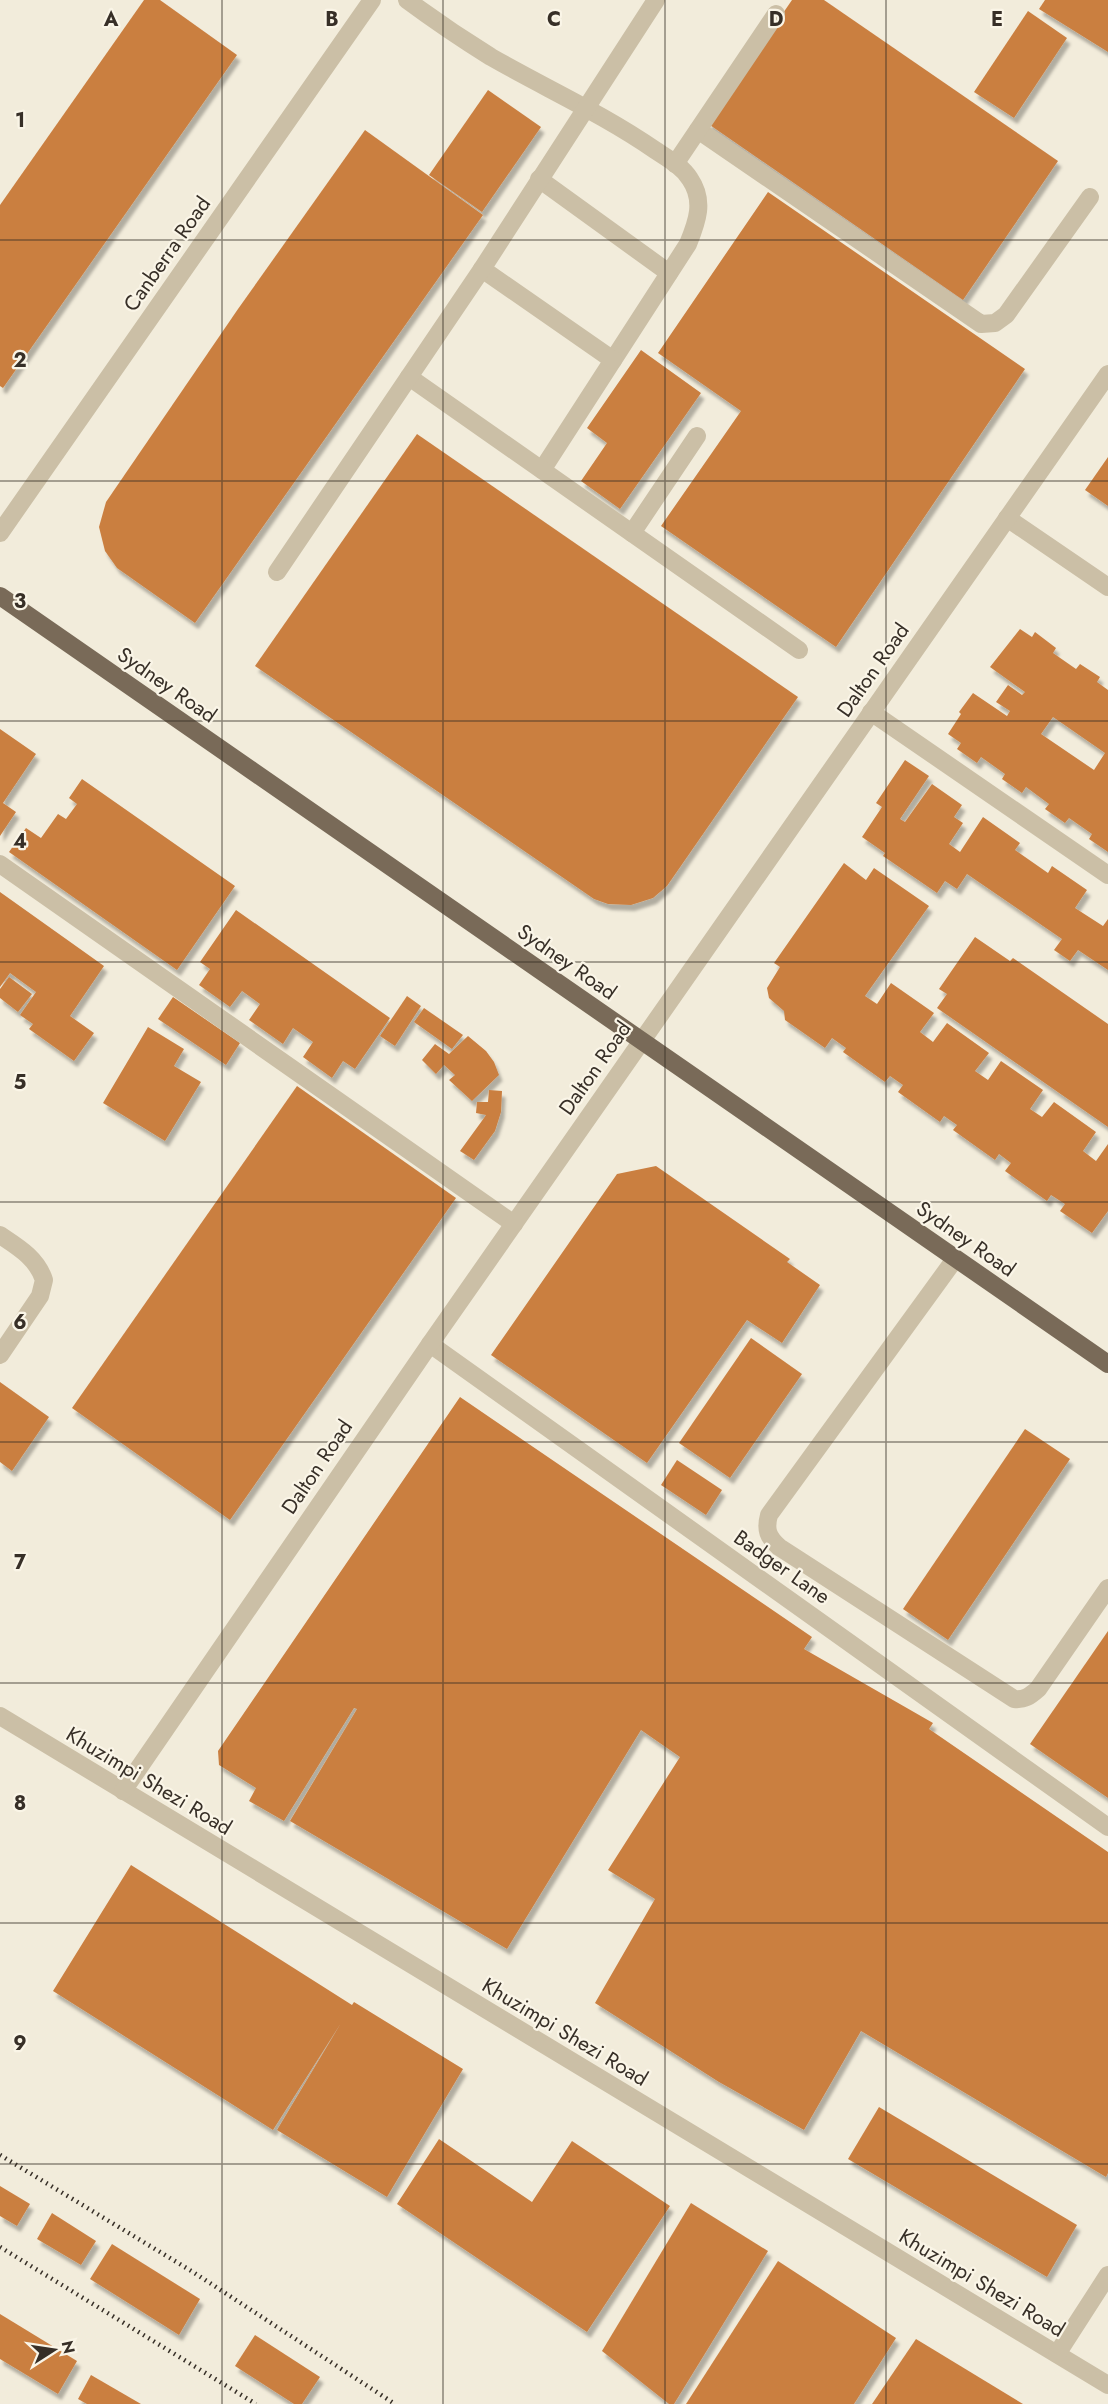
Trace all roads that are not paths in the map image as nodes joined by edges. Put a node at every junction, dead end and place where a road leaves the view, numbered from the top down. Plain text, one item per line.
1 (372, 0) edge
2 (407, 0) edge
3 (656, 0) edge
4 (776, 14) dead end
5 (586, 109) junction
6 (698, 130) junction
7 (675, 164) junction
8 (539, 179) junction
9 (1090, 197) dead end
10 (482, 269) junction
11 (669, 273) junction
12 (613, 360) junction
13 (1108, 374) edge
14 (410, 377) junction
15 (697, 436) dead end
16 (542, 470) junction
17 (1006, 518) junction
18 (0, 533) edge
19 (632, 533) junction
20 (277, 572) dead end
21 (1108, 587) edge
22 (0, 596) edge
23 (799, 650) dead end
24 (871, 712) junction
25 (0, 864) edge
26 (1108, 875) edge
27 (641, 1041) junction
28 (514, 1224) junction
29 (0, 1234) edge
30 (956, 1259) junction
31 (430, 1344) junction
32 (0, 1355) edge
33 (1108, 1365) edge
34 (1108, 1588) edge
35 (0, 1716) edge
36 (123, 1791) junction
37 (1108, 1827) edge
38 (1108, 2275) edge
39 (1057, 2354) junction
40 (1108, 2385) edge

1 - 18 street, Canberra Road
2 - 5 street
3 - 5 street
4 - 6 street
5 - 7 street
5 - 8 street
6 - 7 street
6 - 9 street
7 - 11 street
8 - 10 street
8 - 11 street
10 - 12 street
10 - 14 street
11 - 12 street
12 - 16 street
13 - 17 street, Dalton Road
14 - 16 street
14 - 20 street
15 - 19 street
16 - 19 street
17 - 21 street
17 - 24 street, Dalton Road
19 - 23 street
22 - 27 main road, Sydney Road
24 - 26 street
24 - 27 street, Dalton Road
25 - 28 street
27 - 28 street, Dalton Road
27 - 30 main road, Sydney Road
28 - 31 street, Dalton Road
29 - 32 street
30 - 33 main road, Sydney Road
30 - 34 street
31 - 36 street, Dalton Road
31 - 37 street, Badger Lane
35 - 36 street, Khuzimpi Shezi Road
36 - 39 street, Khuzimpi Shezi Road
38 - 39 street
39 - 40 street, Khuzimpi Shezi Road

